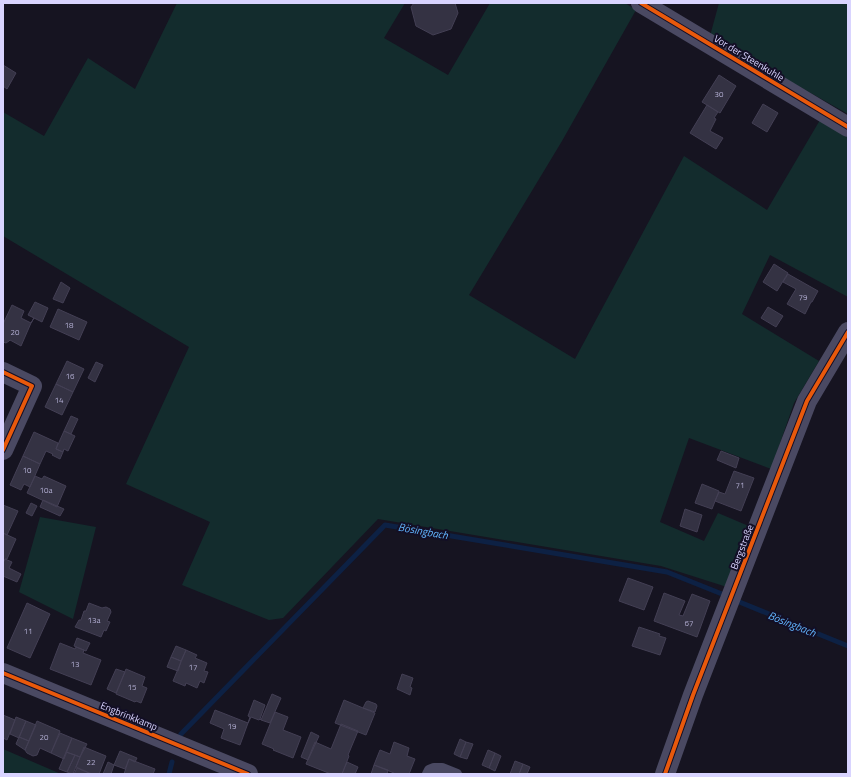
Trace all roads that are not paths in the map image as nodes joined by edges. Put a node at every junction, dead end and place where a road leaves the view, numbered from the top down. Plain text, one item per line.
1 (641, 3) edge
2 (848, 127) edge
3 (848, 332) edge
4 (3, 372) edge
5 (3, 450) edge
6 (3, 673) edge
7 (248, 774) edge
8 (427, 774) edge
9 (457, 774) edge
10 (665, 774) edge

1 - 2 street, Vor der Steenkuhle
3 - 10 street, Bergstraße
4 - 5 street
6 - 7 street, Engbrinkkamp
8 - 9 lane

